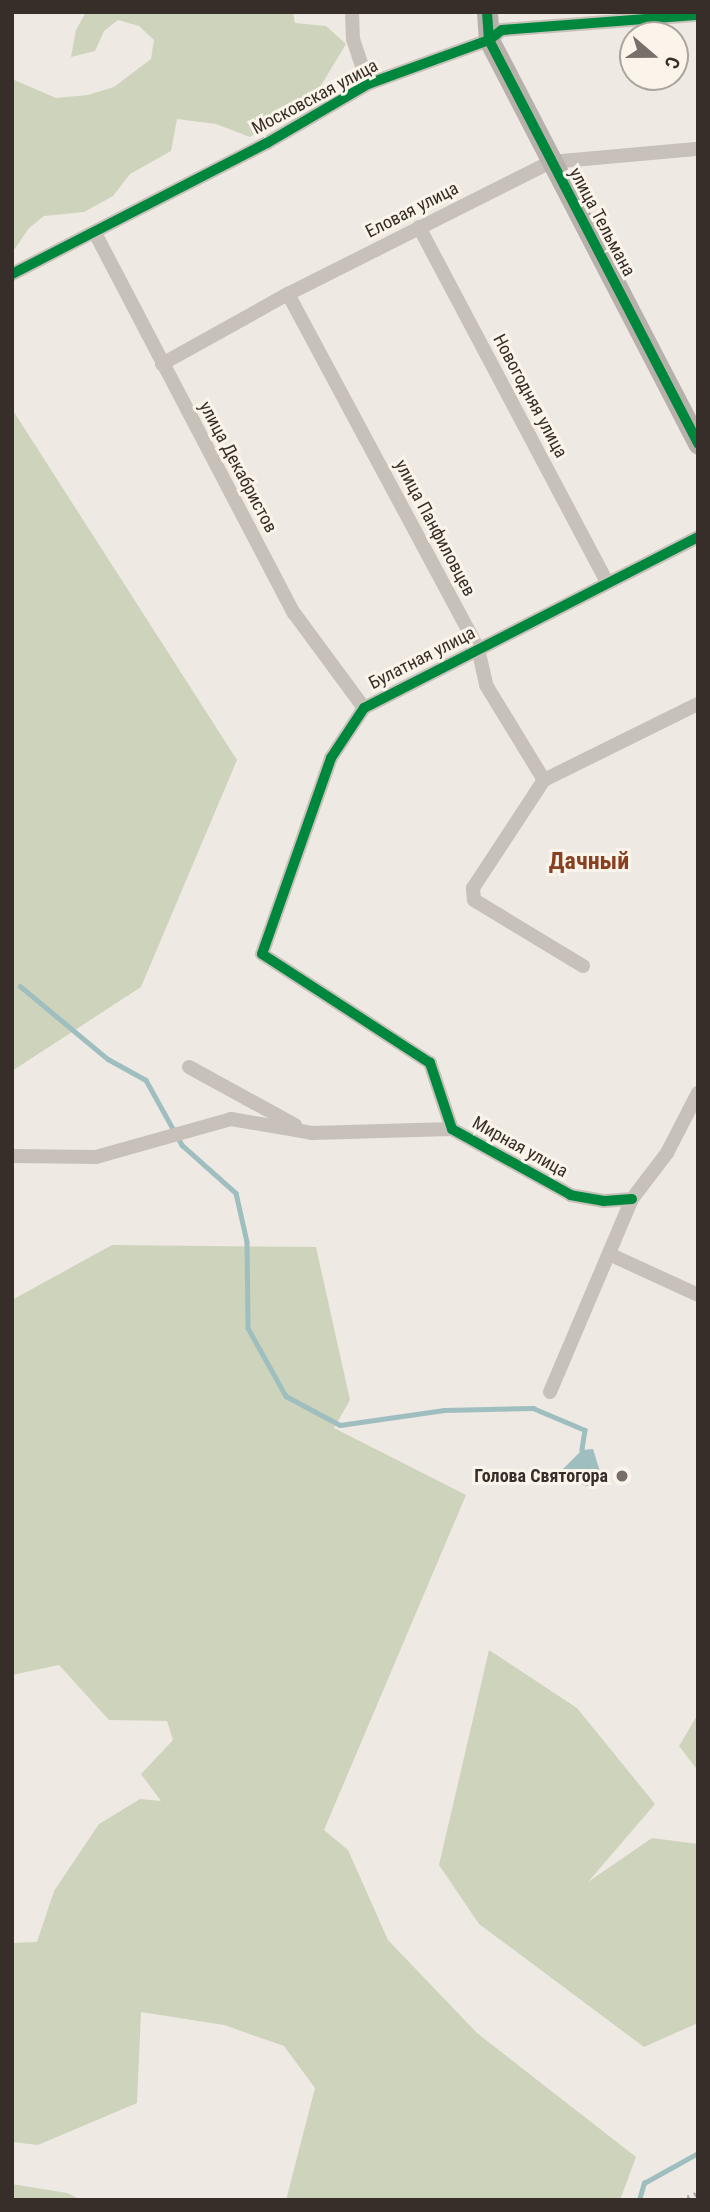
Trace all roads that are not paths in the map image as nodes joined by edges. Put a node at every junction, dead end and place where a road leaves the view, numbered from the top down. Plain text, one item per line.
1 (352, 12) edge
2 (487, 12) edge
3 (698, 15) edge
4 (489, 40) junction
5 (368, 84) junction
6 (698, 149) edge
7 (551, 162) junction
8 (419, 227) junction
9 (95, 233) junction
10 (12, 274) edge
11 (288, 295) junction
12 (162, 364) junction
13 (698, 444) edge
14 (698, 537) edge
15 (607, 582) junction
16 (478, 649) junction
17 (698, 704) edge
18 (364, 708) junction
19 (544, 780) junction
20 (262, 954) joint
21 (583, 966) dead end
22 (189, 1067) dead end
23 (698, 1093) edge
24 (452, 1129) junction
25 (312, 1133) junction
26 (12, 1156) edge
27 (632, 1199) junction
28 (609, 1254) junction
29 (698, 1295) edge
30 (550, 1392) dead end

1 - 5 street
2 - 4 street, улица Тельмана
3 - 4 street, Московская улица
4 - 5 street, Московская улица
4 - 7 street, улица Тельмана
5 - 9 street, Московская улица
6 - 7 street, Еловая улица
7 - 8 street, Еловая улица
7 - 13 street, улица Тельмана
8 - 11 street, Еловая улица
8 - 15 street, Новогодняя улица
9 - 10 street, Московская улица
9 - 12 street, улица Декабристов
11 - 12 street, Еловая улица
11 - 16 street, улица Панфиловцев
12 - 18 street, улица Декабристов
14 - 15 street, Булатная улица
15 - 16 street, Булатная улица
16 - 18 street, Булатная улица
16 - 19 street, улица Панфиловцев
17 - 19 street
18 - 20 street, Булатная улица
19 - 21 street
20 - 24 street, Мирная улица
22 - 25 street
23 - 27 street
24 - 25 street
24 - 27 street, Мирная улица
25 - 26 street
27 - 28 street
28 - 29 street
28 - 30 street

